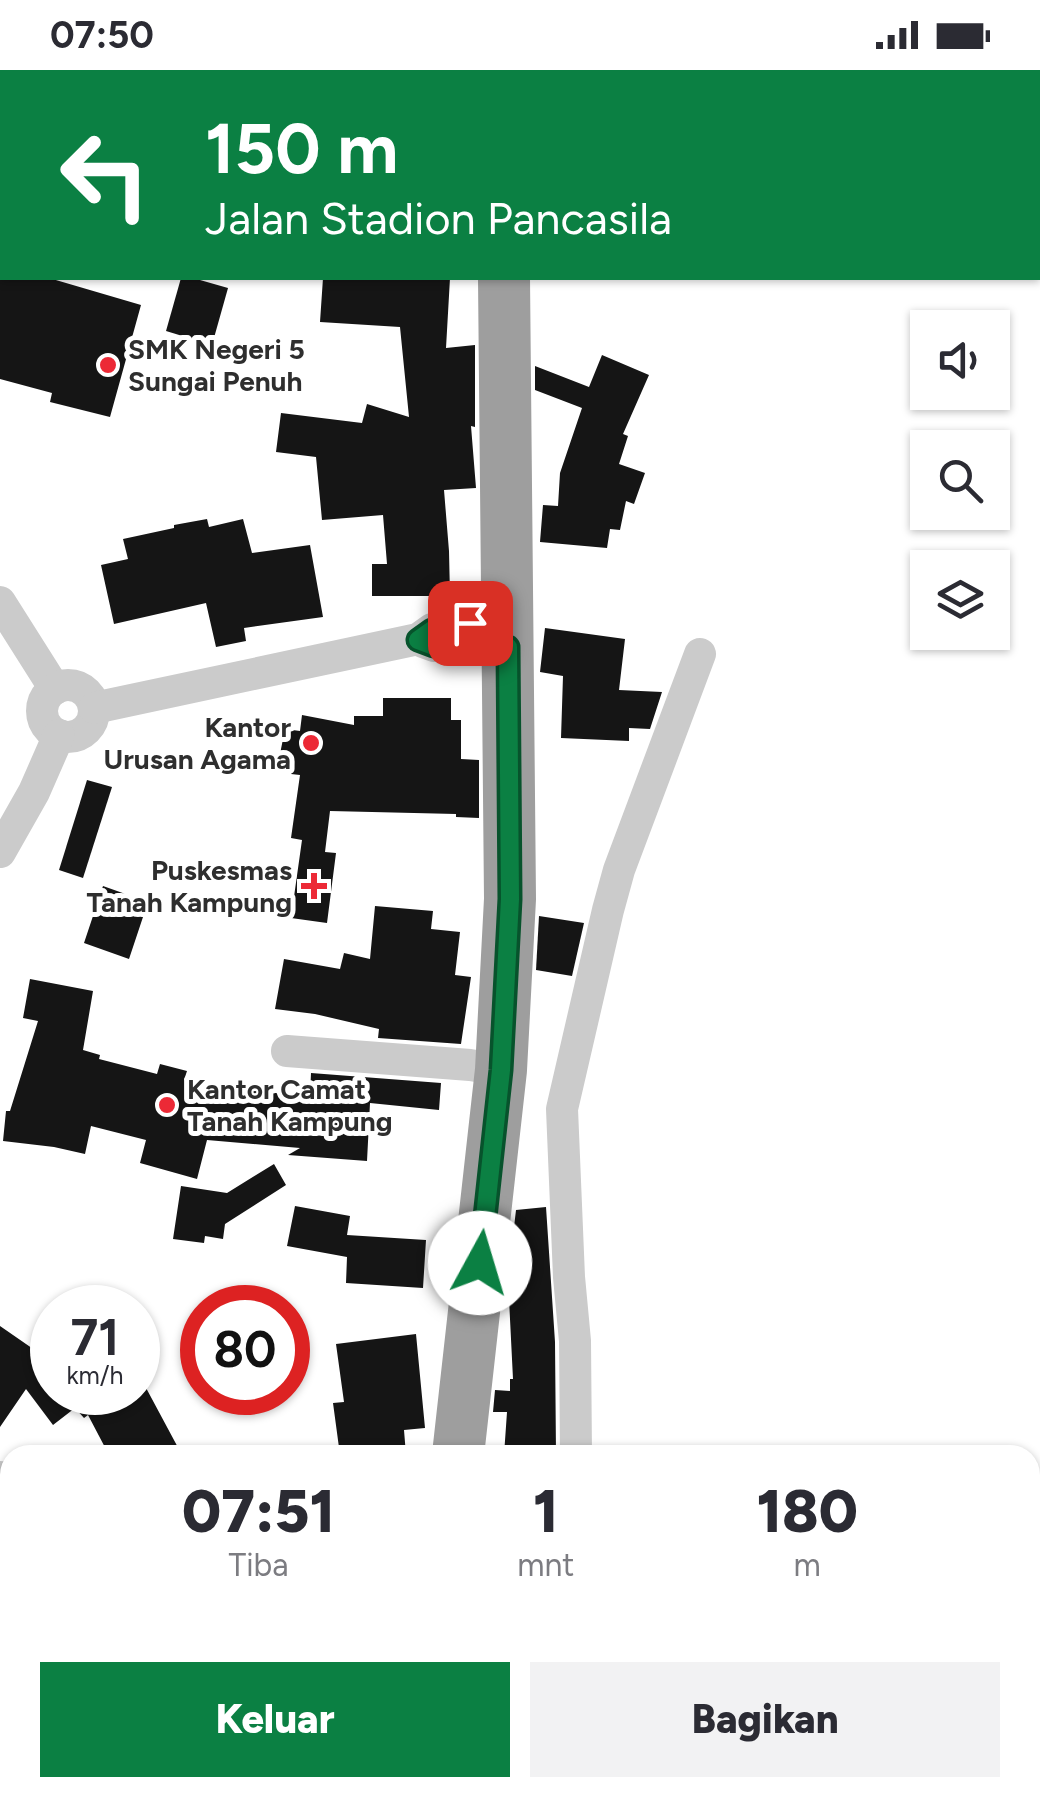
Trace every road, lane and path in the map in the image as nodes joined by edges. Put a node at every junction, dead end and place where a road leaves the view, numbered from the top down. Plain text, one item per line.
1 (504, 280) edge
2 (0, 602) edge
3 (508, 632) junction
4 (700, 654) dead end
5 (55, 689) junction
6 (94, 708) junction
7 (59, 735) junction
8 (0, 850) edge
9 (288, 1050) dead end
10 (501, 1070) junction
11 (459, 1445) edge
12 (576, 1445) edge

1 - 3 highway
2 - 5 street
3 - 6 street
3 - 10 highway
4 - 12 street
5 - 6 street
5 - 7 street
6 - 7 street
7 - 8 street
9 - 10 street
10 - 11 highway

